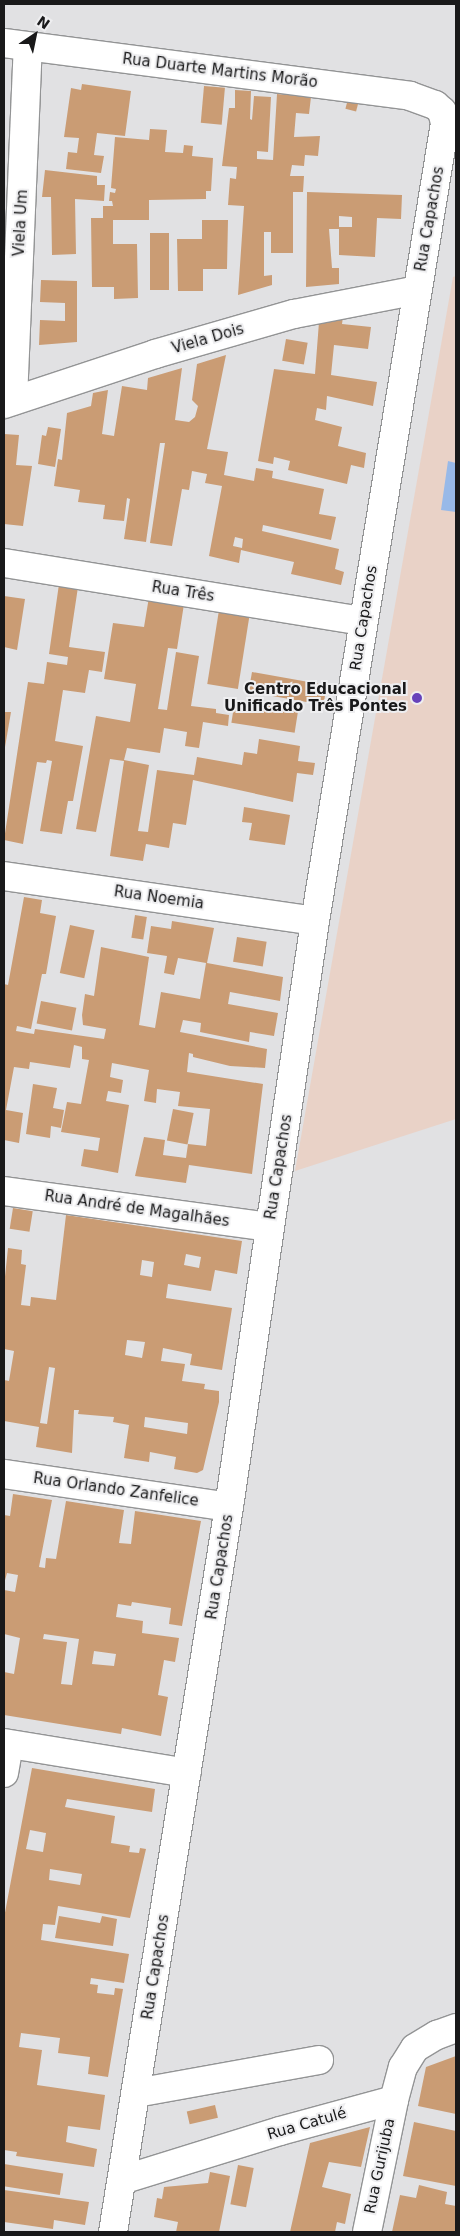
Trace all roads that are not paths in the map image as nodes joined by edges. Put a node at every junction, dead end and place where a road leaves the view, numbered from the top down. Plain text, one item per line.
1 (16, 45) edge
2 (435, 104) joint
3 (417, 290) junction
4 (8, 402) edge
5 (4, 563) edge
6 (362, 621) junction
7 (4, 876) edge
8 (315, 921) junction
9 (4, 1191) edge
10 (270, 1227) junction
11 (4, 1474) edge
12 (229, 1507) junction
13 (6, 1744) edge
14 (4, 1773) edge
15 (188, 1773) junction
16 (456, 2028) edge
17 (318, 2060) dead end
18 (136, 2093) junction
19 (394, 2100) junction
20 (122, 2180) junction
21 (113, 2232) edge
22 (367, 2232) edge

1 - 2 street, Rua Duarte Martins Morão
1 - 4 street, Viela Um
2 - 3 street, Rua Capachos
3 - 4 street, Viela Dois
3 - 6 street, Rua Capachos
5 - 6 street, Rua Três
6 - 8 street, Rua Capachos
7 - 8 street, Rua Noemia
8 - 10 street, Rua Capachos
9 - 10 street, Rua André de Magalhães
10 - 12 street, Rua Capachos
11 - 12 street, Rua Orlando Zanfelice
12 - 15 street, Rua Capachos
13 - 14 street
13 - 15 street
15 - 18 street, Rua Capachos
16 - 19 street
17 - 18 street
18 - 20 street, Rua Capachos
19 - 20 street, Rua Catulé
19 - 22 street, Rua Gurijuba
20 - 21 street, Rua Capachos

